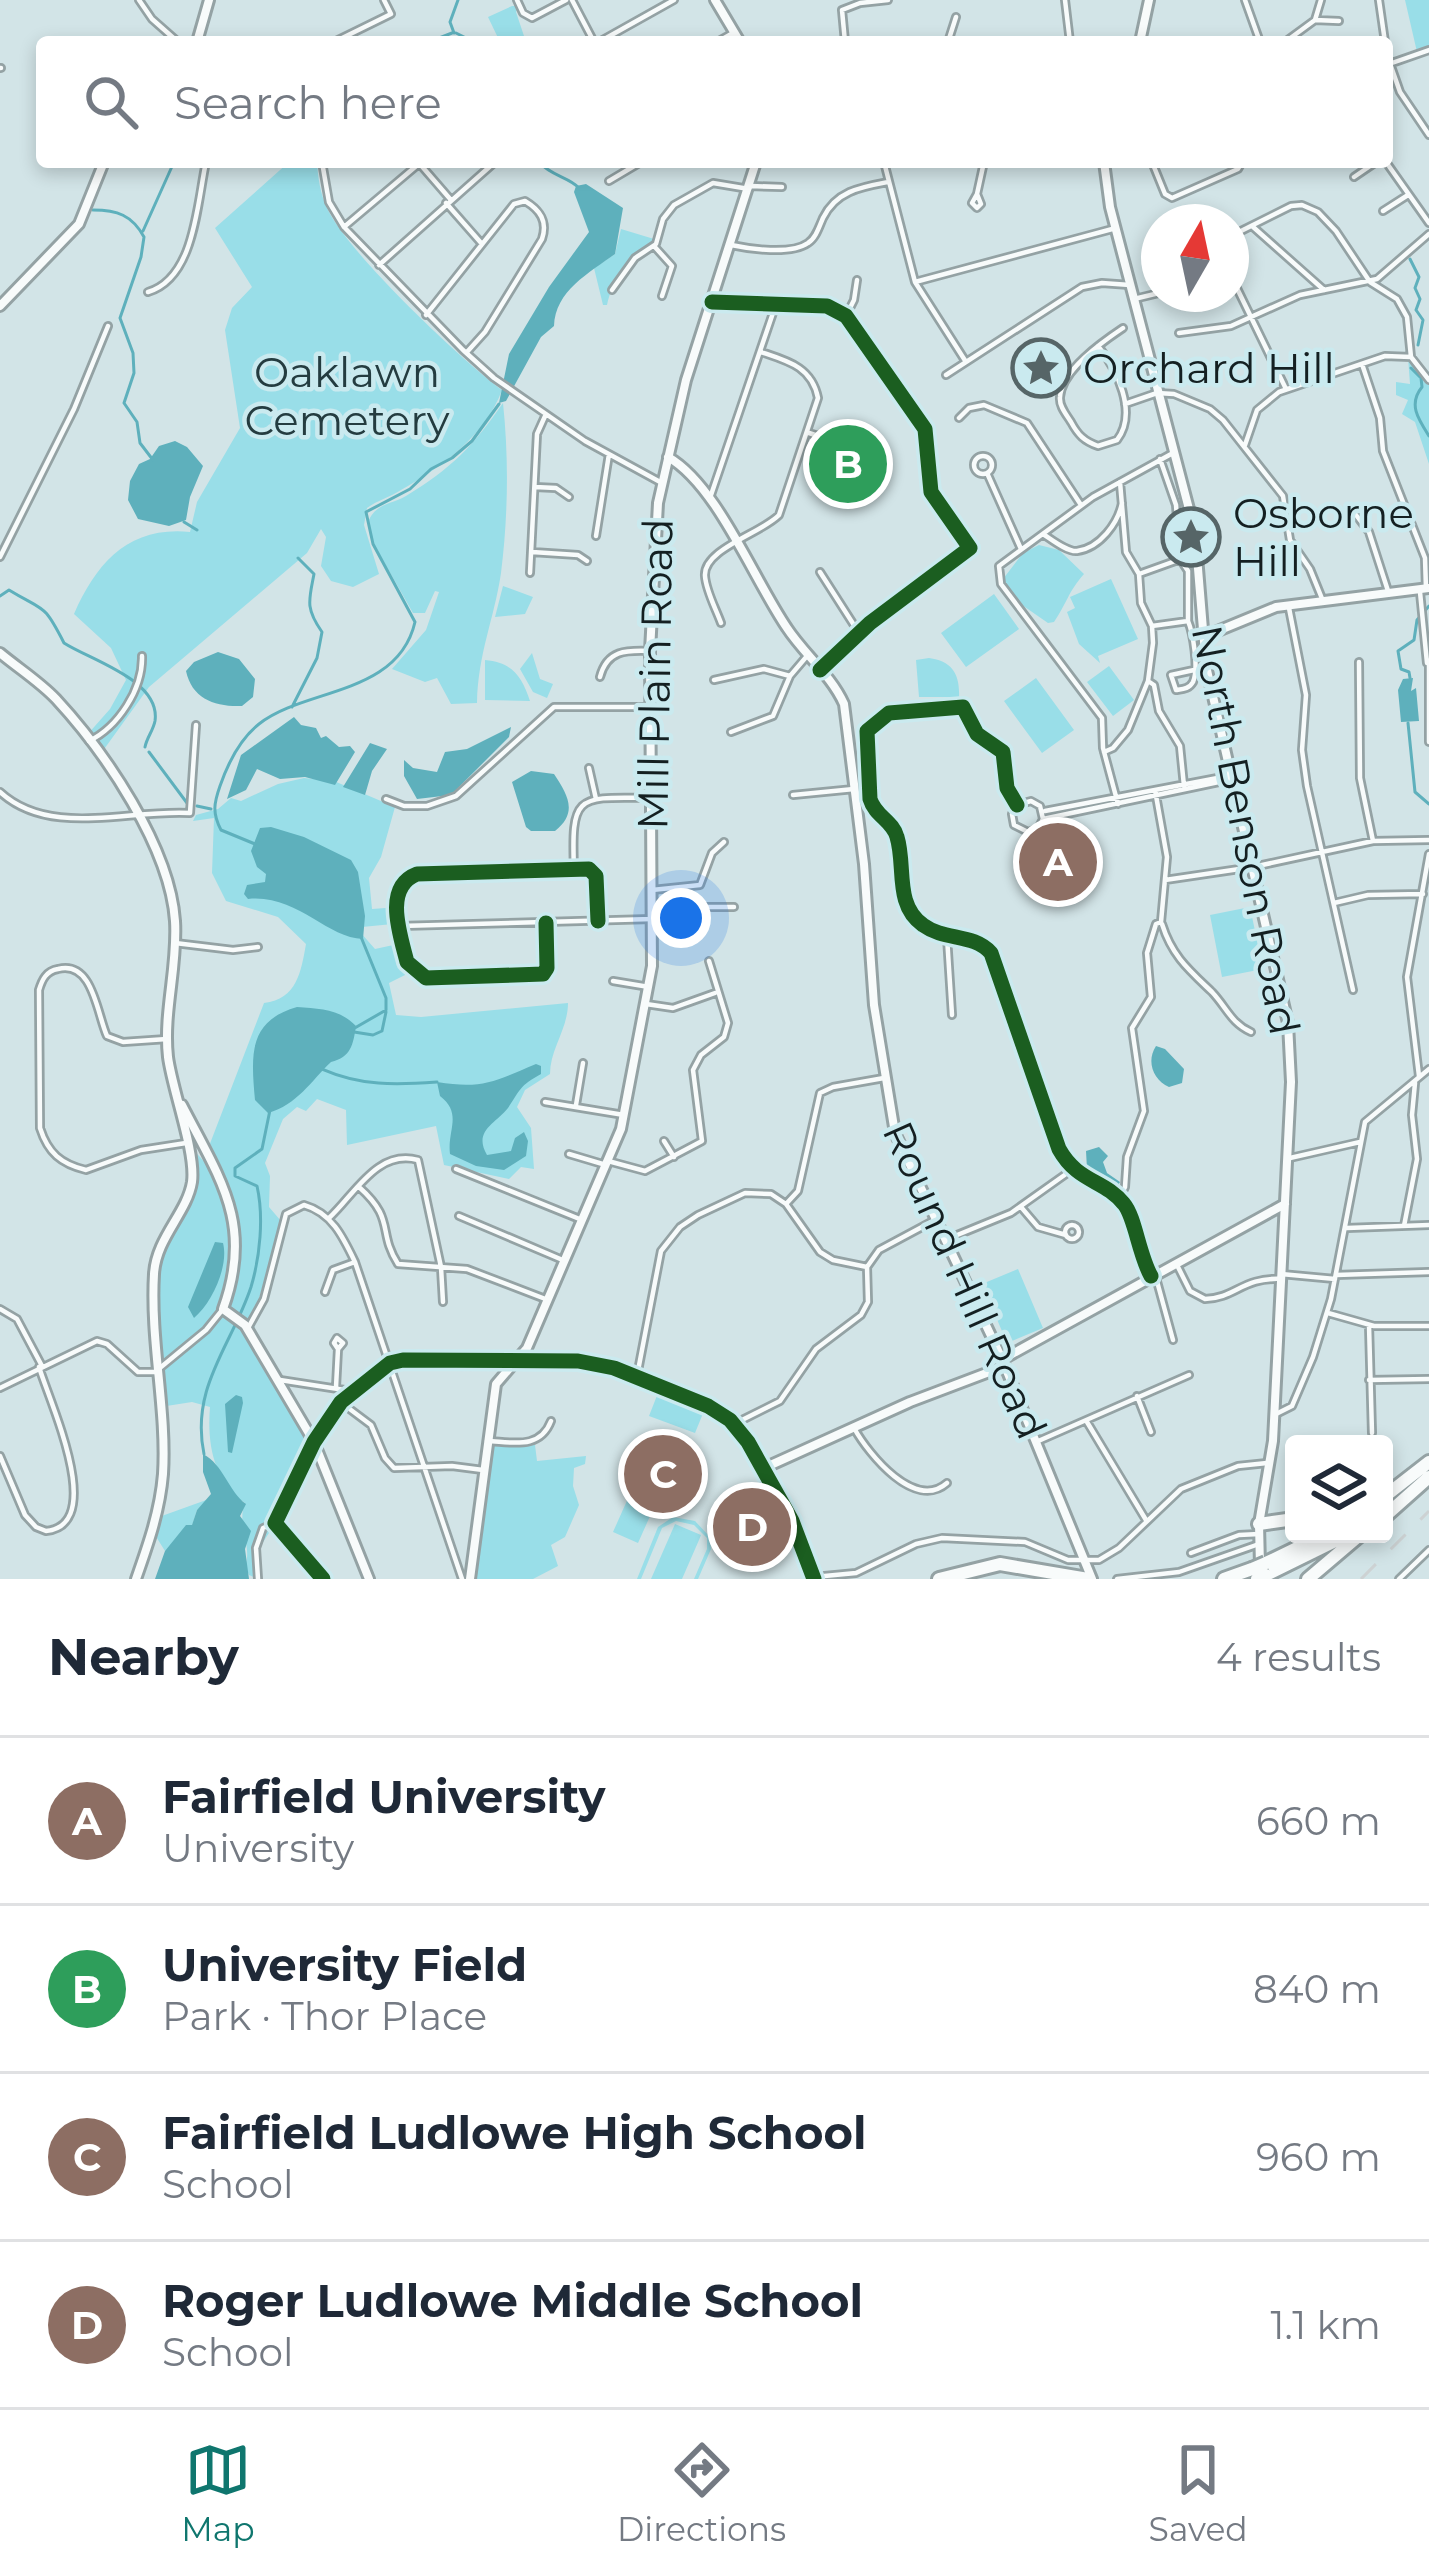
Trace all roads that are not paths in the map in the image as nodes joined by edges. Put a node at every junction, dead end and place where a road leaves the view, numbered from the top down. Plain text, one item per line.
1 (139, 0) edge
2 (208, 0) edge
3 (384, 0) edge
4 (517, 0) edge
5 (569, 0) edge
6 (674, 0) edge
7 (715, 0) edge
8 (888, 0) edge
9 (1065, 0) edge
10 (1149, 0) edge
11 (1246, 0) edge
12 (1322, 0) edge
13 (1379, 0) edge
14 (956, 17) dead end
15 (1315, 20) junction
16 (1340, 21) dead end
17 (171, 36) edge
18 (199, 36) edge
19 (346, 36) edge
20 (592, 36) edge
21 (607, 36) edge
22 (736, 36) edge
23 (844, 36) edge
24 (950, 36) edge
25 (1069, 36) edge
26 (1141, 36) edge
27 (1258, 36) edge
28 (1294, 36) edge
29 (1384, 36) edge
30 (1429, 50) edge
31 (1393, 63) edge
32 (1393, 76) edge
33 (1429, 135) edge
34 (102, 168) edge
35 (205, 168) edge
36 (323, 168) edge
37 (413, 168) edge
38 (424, 168) edge
39 (488, 168) edge
40 (631, 168) edge
41 (755, 168) edge
42 (886, 168) edge
43 (983, 168) edge
44 (1105, 168) edge
45 (1154, 168) edge
46 (1239, 168) edge
47 (1367, 168) edge
48 (1390, 168) edge
49 (1354, 177) dead end
50 (609, 181) dead end
51 (889, 182) junction
52 (782, 187) dead end
53 (750, 188) junction
54 (977, 194) dead end
55 (1408, 195) junction
56 (448, 201) junction
57 (1383, 211) dead end
58 (1429, 224) edge
59 (1252, 226) junction
60 (344, 227) junction
61 (1249, 227) edge
62 (1116, 228) junction
63 (1429, 235) edge
64 (482, 244) junction
65 (731, 245) junction
66 (654, 246) junction
67 (379, 265) junction
68 (857, 280) dead end
69 (915, 282) junction
70 (1370, 282) junction
71 (1130, 284) junction
72 (612, 290) dead end
73 (1324, 290) junction
74 (148, 292) dead end
75 (662, 296) dead end
76 (1141, 297) edge
77 (1134, 299) junction
78 (712, 302) junction
79 (776, 304) junction
80 (0, 306) edge
81 (1249, 310) edge
82 (426, 315) junction
83 (846, 316) junction
84 (1252, 316) junction
85 (108, 326) dead end
86 (1123, 328) dead end
87 (1179, 333) dead end
88 (1098, 346) junction
89 (761, 352) junction
90 (466, 353) junction
91 (1411, 357) junction
92 (966, 362) junction
93 (1363, 364) junction
94 (946, 375) dead end
95 (1429, 380) edge
96 (1286, 389) junction
97 (1156, 393) junction
98 (1125, 404) junction
99 (546, 414) junction
100 (959, 418) dead end
101 (808, 433) junction
102 (1245, 446) junction
103 (842, 448) dead end
104 (1173, 453) junction
105 (609, 454) junction
106 (668, 457) junction
107 (1160, 459) junction
108 (987, 472) dead end
109 (1120, 482) junction
110 (662, 483) junction
111 (535, 487) junction
112 (569, 497) dead end
113 (1123, 498) junction
114 (710, 500) junction
115 (1081, 505) junction
116 (1353, 511) dead end
117 (1042, 534) junction
118 (596, 536) dead end
119 (736, 543) junction
120 (1022, 549) junction
121 (532, 551) junction
122 (0, 557) edge
123 (1180, 559) junction
124 (586, 561) dead end
125 (820, 572) dead end
126 (530, 573) dead end
127 (1139, 574) junction
128 (1425, 589) edge
129 (1389, 594) junction
130 (1323, 601) junction
131 (1288, 605) junction
132 (1188, 621) junction
133 (721, 623) dead end
134 (1152, 626) junction
135 (859, 633) junction
136 (1203, 637) junction
137 (650, 651) junction
138 (0, 653) edge
139 (142, 656) dead end
140 (807, 656) junction
141 (1359, 662) dead end
142 (1428, 662) edge
143 (820, 670) junction
144 (1194, 670) dead end
145 (790, 676) junction
146 (600, 677) dead end
147 (714, 680) dead end
148 (1148, 681) junction
149 (650, 707) junction
150 (196, 725) dead end
151 (1428, 729) edge
152 (731, 731) dead end
153 (1429, 742) edge
154 (91, 743) junction
155 (1104, 752) junction
156 (590, 769) dead end
157 (1233, 779) junction
158 (1185, 788) junction
159 (854, 789) junction
160 (0, 792) edge
161 (1156, 793) junction
162 (793, 794) dead end
163 (651, 798) junction
164 (386, 799) dead end
165 (596, 800) junction
166 (1117, 801) junction
167 (1017, 805) junction
168 (137, 812) junction
169 (1043, 815) junction
170 (1373, 841) junction
171 (1429, 841) edge
172 (724, 842) dead end
173 (1323, 852) junction
174 (1429, 854) edge
175 (1253, 867) junction
176 (574, 869) junction
177 (1166, 880) junction
178 (652, 890) junction
179 (1423, 894) junction
180 (1334, 903) junction
181 (734, 907) dead end
182 (598, 920) junction
183 (652, 920) junction
184 (546, 922) junction
185 (1161, 922) junction
186 (400, 926) junction
187 (947, 937) junction
188 (175, 943) junction
189 (258, 947) dead end
190 (709, 961) dead end
191 (613, 981) dead end
192 (650, 987) junction
193 (1353, 990) dead end
194 (718, 992) junction
195 (646, 1004) junction
196 (952, 1015) dead end
197 (1251, 1032) dead end
198 (167, 1039) junction
199 (583, 1063) dead end
200 (1429, 1069) edge
201 (884, 1078) junction
202 (1417, 1078) junction
203 (179, 1098) junction
204 (545, 1102) dead end
205 (576, 1106) junction
206 (625, 1115) junction
207 (664, 1141) dead end
208 (1360, 1142) junction
209 (186, 1144) junction
210 (568, 1154) dead end
211 (674, 1157) junction
212 (1288, 1158) junction
213 (607, 1163) junction
214 (456, 1169) dead end
215 (1073, 1169) junction
216 (359, 1187) junction
217 (1119, 1199) junction
218 (786, 1204) junction
219 (1285, 1204) junction
220 (1021, 1207) junction
221 (459, 1216) dead end
222 (329, 1218) junction
223 (582, 1220) junction
224 (935, 1220) junction
225 (1429, 1225) edge
226 (1404, 1226) junction
227 (1347, 1228) junction
228 (1066, 1234) dead end
229 (945, 1240) junction
230 (565, 1261) junction
231 (355, 1262) junction
232 (1175, 1262) junction
233 (441, 1267) junction
234 (867, 1267) junction
235 (1429, 1272) edge
236 (1153, 1275) junction
237 (1282, 1276) junction
238 (1336, 1277) junction
239 (326, 1292) dead end
240 (548, 1300) junction
241 (443, 1302) dead end
242 (0, 1309) edge
243 (226, 1311) junction
244 (1327, 1312) junction
245 (1369, 1325) junction
246 (246, 1326) junction
247 (1429, 1326) edge
248 (1173, 1340) dead end
249 (338, 1349) dead end
250 (498, 1360) junction
251 (518, 1360) junction
252 (390, 1363) junction
253 (1004, 1363) junction
254 (40, 1367) junction
255 (155, 1372) junction
256 (1189, 1375) dead end
257 (637, 1377) junction
258 (1429, 1378) edge
259 (277, 1380) junction
260 (1368, 1380) junction
261 (497, 1382) junction
262 (336, 1387) junction
263 (0, 1388) edge
264 (351, 1391) junction
265 (1137, 1396) junction
266 (340, 1402) junction
267 (1274, 1415) junction
268 (1086, 1420) junction
269 (551, 1421) dead end
270 (734, 1424) junction
271 (854, 1428) junction
272 (1151, 1432) dead end
273 (1372, 1433) dead end
274 (487, 1441) junction
275 (314, 1442) junction
276 (1036, 1442) junction
277 (0, 1456) edge
278 (1272, 1462) junction
279 (1429, 1462) edge
280 (424, 1468) junction
281 (763, 1468) junction
282 (483, 1470) junction
283 (1429, 1477) edge
284 (947, 1484) dead end
285 (1393, 1489) edge
286 (1393, 1507) edge
287 (1146, 1520) junction
288 (275, 1523) junction
289 (1285, 1523) edge
290 (1259, 1534) junction
291 (1311, 1543) edge
292 (1329, 1543) edge
293 (1350, 1543) edge
294 (1429, 1550) edge
295 (1191, 1553) dead end
296 (1087, 1563) junction
297 (1261, 1573) edge
298 (814, 1578) edge
299 (831, 1578) edge
300 (136, 1579) edge
301 (258, 1579) edge
302 (322, 1579) edge
303 (369, 1579) edge
304 (466, 1579) edge
305 (940, 1579) edge
306 (1090, 1579) edge
307 (1117, 1579) edge
308 (1224, 1579) edge
309 (1308, 1579) edge
310 (1399, 1579) edge

1 - 17 street
2 - 18 main road
3 - 19 street
4 - 5 street
5 - 20 street
6 - 21 street
7 - 22 main road
8 - 23 street
9 - 25 street
10 - 26 main road
11 - 27 street
12 - 15 street
13 - 29 street
14 - 24 street
15 - 16 street
15 - 28 street
30 - 31 street
32 - 33 street
34 - 80 main road
35 - 74 street
36 - 60 street
37 - 60 street
38 - 56 street
39 - 56 street
40 - 50 street
41 - 53 main road, Mill Plain Road
42 - 51 street
43 - 54 street
44 - 62 main road, North Benson Road
45 - 46 street
47 - 49 street
48 - 55 street
51 - 65 street
51 - 69 street
52 - 53 street
53 - 65 main road, Mill Plain Road
53 - 66 street
55 - 57 street
55 - 58 street
56 - 64 street
56 - 67 street
59 - 61 street
59 - 70 street
59 - 73 street
60 - 67 street
62 - 69 street
62 - 71 main road, North Benson Road
63 - 70 street
64 - 82 street
64 - 90 street
65 - 78 main road, Mill Plain Road
66 - 72 street
66 - 75 street
67 - 82 street
68 - 83 street
69 - 92 street
70 - 73 street
70 - 91 street
71 - 77 main road, North Benson Road
71 - 92 street
73 - 84 street
76 - 77 street
77 - 97 main road, North Benson Road
78 - 79 street
78 - 106 main road, Mill Plain Road
79 - 83 street
79 - 89 street
81 - 84 street
82 - 90 street
83 - 135 street
84 - 87 street
84 - 96 street
85 - 122 street
86 - 88 street
88 - 98 street
88 - 98 street
89 - 101 street
89 - 114 street
90 - 99 street
91 - 93 street
91 - 95 street
92 - 94 street
93 - 96 street
93 - 128 street
96 - 102 street
97 - 98 street
97 - 102 street
97 - 104 main road, North Benson Road
99 - 105 street
99 - 111 street
100 - 115 street
101 - 103 street
101 - 119 street
102 - 130 street
104 - 107 street
104 - 136 main road, North Benson Road
105 - 110 street
105 - 118 street
106 - 110 main road, Mill Plain Road
106 - 114 main road, Round Hill Road
107 - 109 street
107 - 123 street
108 - 120 street
109 - 113 street
109 - 115 street
110 - 137 main road, Mill Plain Road
111 - 112 street
111 - 121 street
113 - 117 street
113 - 127 street
114 - 119 main road, Round Hill Road
115 - 117 street
116 - 129 street
117 - 120 street
119 - 133 street
119 - 140 main road, Round Hill Road
120 - 155 street
121 - 124 street
121 - 126 street
123 - 127 street
123 - 132 street
125 - 135 street
127 - 134 street
128 - 129 main road
128 - 142 street
129 - 130 main road
130 - 131 main road
131 - 136 main road
131 - 173 street
132 - 134 street
132 - 144 street
134 - 148 street
135 - 143 street
136 - 157 main road, North Benson Road
137 - 146 street
137 - 149 main road, Mill Plain Road
138 - 154 main road
139 - 154 street
140 - 143 main road, Round Hill Road
140 - 145 street
141 - 170 street
142 - 151 street
143 - 159 main road, Round Hill Road
145 - 147 street
145 - 152 street
148 - 155 street
148 - 158 street
149 - 163 main road, Mill Plain Road
149 - 164 street
150 - 168 street
151 - 153 street
154 - 168 main road
155 - 166 street
156 - 165 street
157 - 158 street
157 - 175 main road, North Benson Road
158 - 161 street
159 - 162 street
159 - 201 main road, Round Hill Road
160 - 168 street
161 - 166 street
161 - 177 street
163 - 165 street
163 - 178 main road, Mill Plain Road
165 - 176 street
166 - 169 street
167 - 169 street
167 - 169 street
167 - 187 street
168 - 188 main road
170 - 171 street
170 - 173 street
172 - 178 street
173 - 175 street
173 - 180 street
174 - 179 street
175 - 177 street
175 - 212 main road, North Benson Road
176 - 182 street
176 - 186 street
177 - 185 street
178 - 183 main road, Mill Plain Road
179 - 180 street
179 - 202 street
180 - 193 street
181 - 183 street
182 - 183 street
182 - 184 street
183 - 192 main road, Mill Plain Road
184 - 186 street
184 - 186 street
185 - 197 street
185 - 217 street
187 - 196 street
187 - 215 street
188 - 189 street
188 - 198 main road
190 - 194 street
191 - 192 street
192 - 195 main road, Mill Plain Road
194 - 195 street
194 - 211 street
195 - 206 main road, Mill Plain Road
198 - 203 main road
198 - 209 street
199 - 205 street
200 - 202 street
201 - 218 street
201 - 224 main road, Round Hill Road
202 - 208 street
202 - 226 street
203 - 209 main road
203 - 243 main road
204 - 205 street
205 - 206 street
206 - 213 main road, Mill Plain Road
207 - 211 street
208 - 212 street
208 - 227 street
209 - 255 main road
210 - 213 street
211 - 213 street
212 - 219 main road, North Benson Road
213 - 223 main road, Mill Plain Road
214 - 223 street
215 - 217 street
215 - 220 street
216 - 222 street
216 - 233 street
216 - 233 street
217 - 236 street
218 - 234 street
218 - 257 street
219 - 232 main road
219 - 237 main road, North Benson Road
220 - 228 street
220 - 229 street
221 - 230 street
222 - 231 street
222 - 246 street
223 - 230 main road, Mill Plain Road
224 - 229 main road, Round Hill Road
224 - 234 street
225 - 226 street
226 - 227 street
227 - 238 street
229 - 253 main road, Round Hill Road
230 - 240 main road, Mill Plain Road
231 - 239 street
231 - 252 street
232 - 236 main road
232 - 237 street
233 - 240 street
233 - 241 street
234 - 270 street
235 - 238 street
236 - 248 street
236 - 253 main road
237 - 238 street
237 - 267 main road, North Benson Road
238 - 244 street
240 - 251 main road, Mill Plain Road
242 - 254 street
243 - 246 main road
243 - 255 street
244 - 245 street
244 - 267 street
245 - 247 street
245 - 260 street
246 - 259 main road
249 - 262 street
250 - 251 main road
250 - 252 main road
250 - 261 street
251 - 257 main road
251 - 261 main road, Mill Plain Road
252 - 264 main road
252 - 280 street
253 - 271 main road
253 - 276 main road, Round Hill Road
254 - 255 street
254 - 263 street
254 - 277 street
255 - 300 main road
256 - 265 street
257 - 270 main road
258 - 260 street
259 - 262 street
259 - 275 main road
260 - 273 street
261 - 274 main road
262 - 264 street
264 - 266 main road
265 - 268 street
265 - 272 street
266 - 275 main road
266 - 280 street
267 - 278 main road, North Benson Road
268 - 276 street
268 - 287 street
269 - 274 street
270 - 281 main road
271 - 281 main road
271 - 284 street
274 - 282 main road
275 - 288 street
275 - 303 main road
276 - 296 main road, Round Hill Road
278 - 287 street
278 - 290 main road, North Benson Road
279 - 285 highway
280 - 282 street
280 - 304 street
281 - 298 main road
282 - 304 main road
283 - 286 highway
287 - 296 street
288 - 301 street
288 - 302 street
289 - 290 highway
290 - 295 street
290 - 297 main road, North Benson Road
290 - 307 street
291 - 297 highway
292 - 297 highway
293 - 309 highway
294 - 310 street
296 - 299 street
296 - 306 main road, Round Hill Road
297 - 308 highway
298 - 299 street
305 - 306 highway

